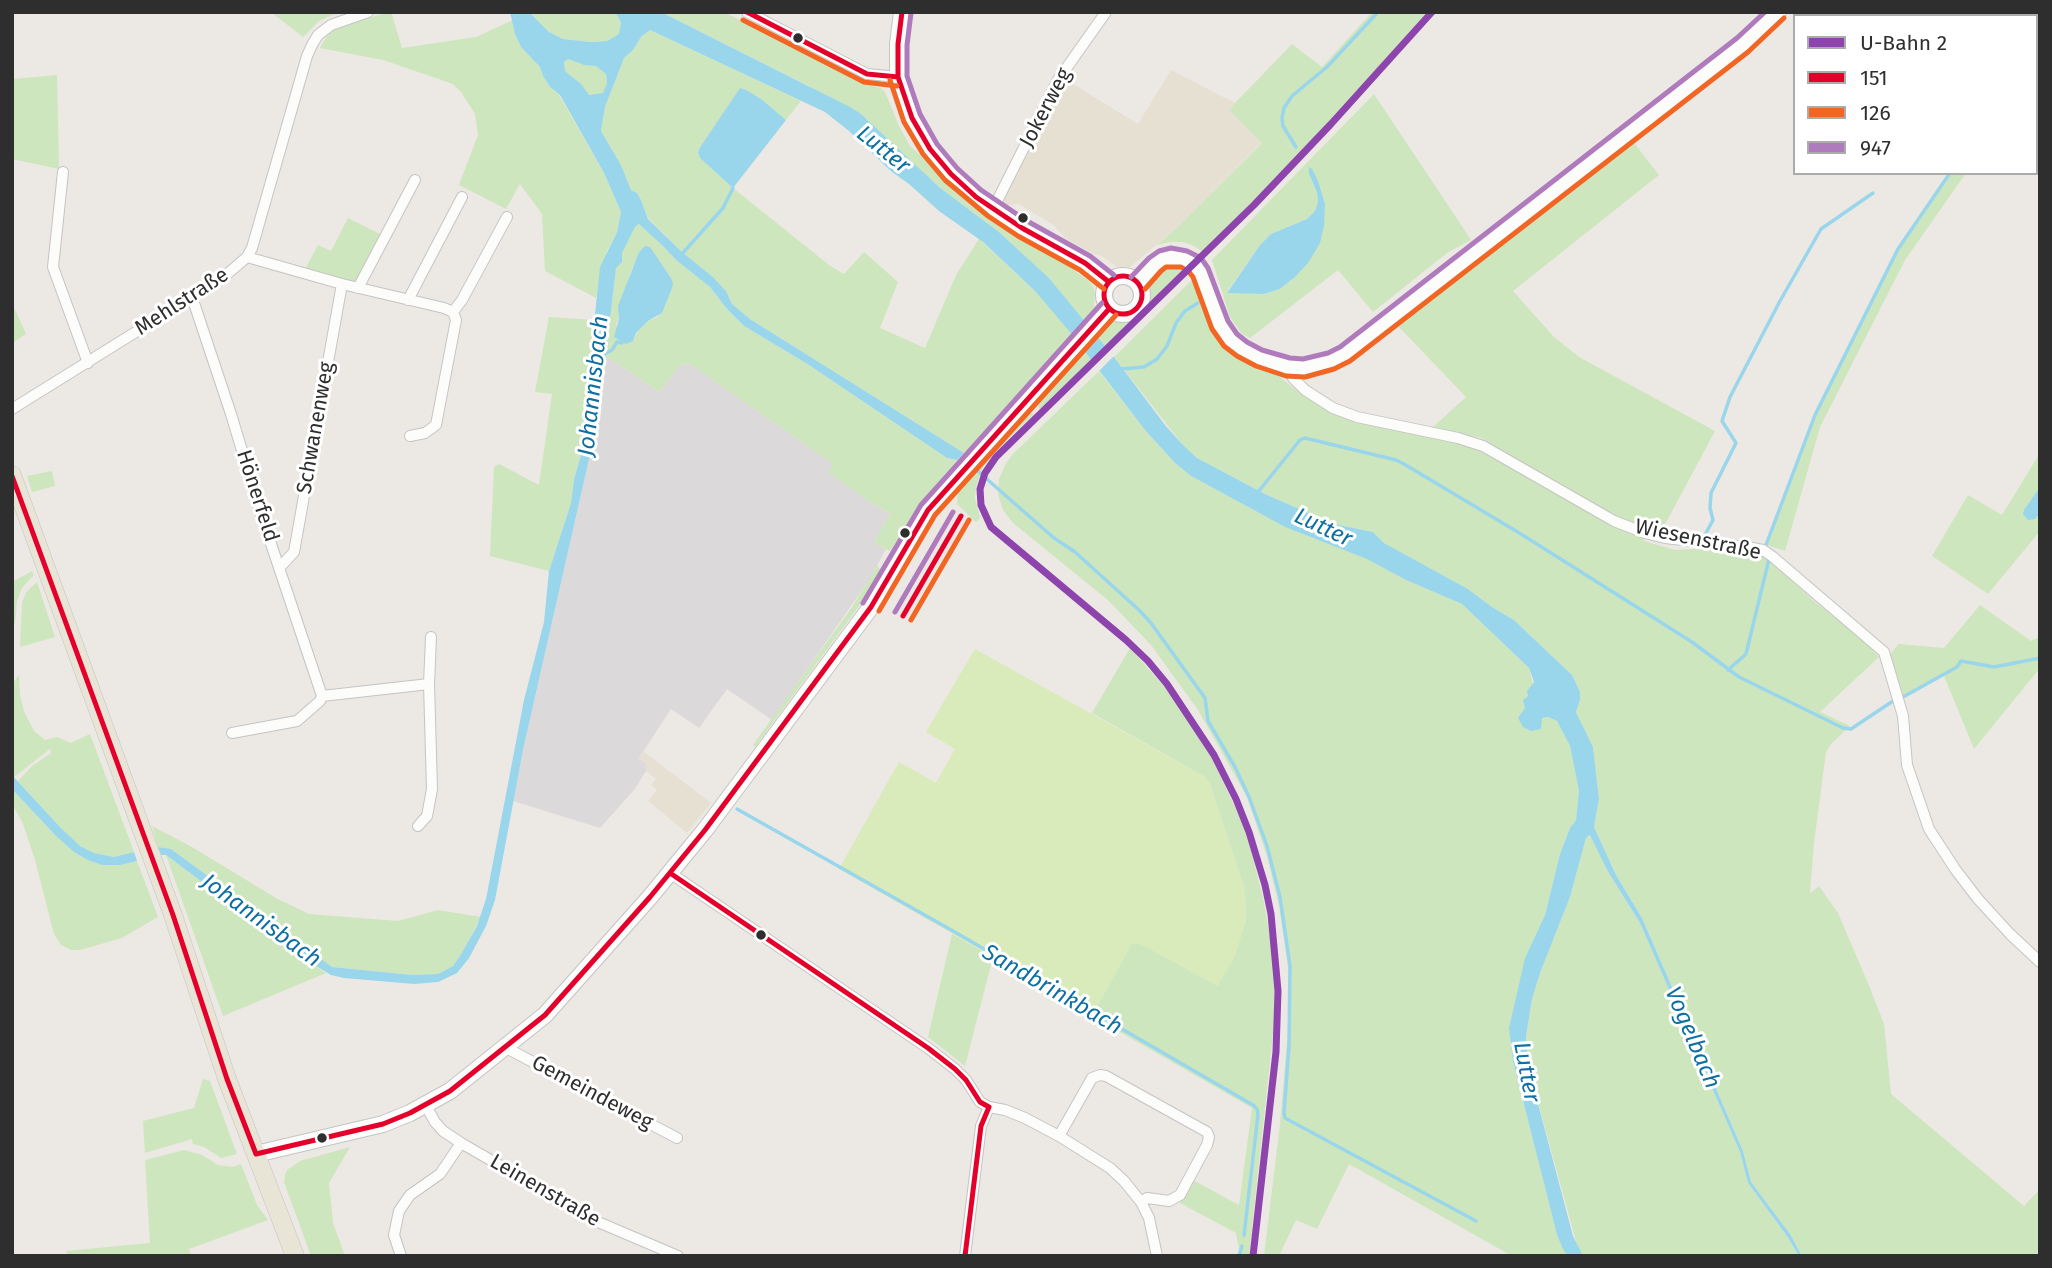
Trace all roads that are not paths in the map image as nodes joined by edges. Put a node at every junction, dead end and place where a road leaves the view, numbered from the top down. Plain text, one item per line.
1 (368, 12) edge
2 (747, 12) edge
3 (902, 12) edge
4 (1106, 12) edge
5 (1779, 12) edge
6 (898, 76) junction
7 (63, 172) dead end
8 (415, 180) dead end
9 (462, 197) dead end
10 (993, 209) junction
11 (507, 217) dead end
12 (247, 257) junction
13 (1109, 282) junction
14 (342, 284) junction
15 (1138, 284) junction
16 (358, 288) junction
17 (192, 297) junction
18 (408, 300) junction
19 (453, 312) junction
20 (1105, 314) junction
21 (88, 363) junction
22 (1289, 367) junction
23 (12, 409) edge
24 (410, 436) dead end
25 (12, 475) edge
26 (280, 567) junction
27 (432, 636) dead end
28 (429, 684) junction
29 (322, 696) junction
30 (232, 733) dead end
31 (418, 826) dead end
32 (670, 873) junction
33 (2040, 962) edge
34 (507, 1047) junction
35 (426, 1106) junction
36 (989, 1107) junction
37 (1059, 1136) junction
38 (677, 1138) dead end
39 (461, 1143) junction
40 (256, 1154) junction
41 (1141, 1202) junction
42 (295, 1256) edge
43 (401, 1256) edge
44 (678, 1256) edge
45 (965, 1256) edge
46 (1157, 1256) edge

1 - 12 street, Mehlstraße
2 - 6 street
3 - 6 main road
4 - 10 street, Jokerweg
5 - 22 main road
6 - 10 main road
7 - 21 street
8 - 16 street
9 - 18 street
10 - 13 main road
11 - 19 street
12 - 14 street
12 - 17 street, Mehlstraße
13 - 15 main road
13 - 20 main road
14 - 16 street
14 - 26 street, Schwanenweg
15 - 20 main road
15 - 22 main road
16 - 18 street
17 - 21 street, Mehlstraße
17 - 26 street, Hönerfeld
18 - 19 street
19 - 24 street
20 - 32 main road
21 - 23 street, Mehlstraße
22 - 33 street, Wiesenstraße
25 - 40 main road
26 - 29 street, Hönerfeld
27 - 28 street
28 - 29 street
28 - 31 street
29 - 30 street
32 - 34 main road
32 - 36 street
34 - 35 main road
34 - 38 street, Gemeindeweg
35 - 39 street, Leinenstraße
35 - 40 main road
36 - 37 street
36 - 45 street
37 - 41 street
37 - 41 street
39 - 43 street
39 - 44 street, Leinenstraße
40 - 42 main road
41 - 46 street

